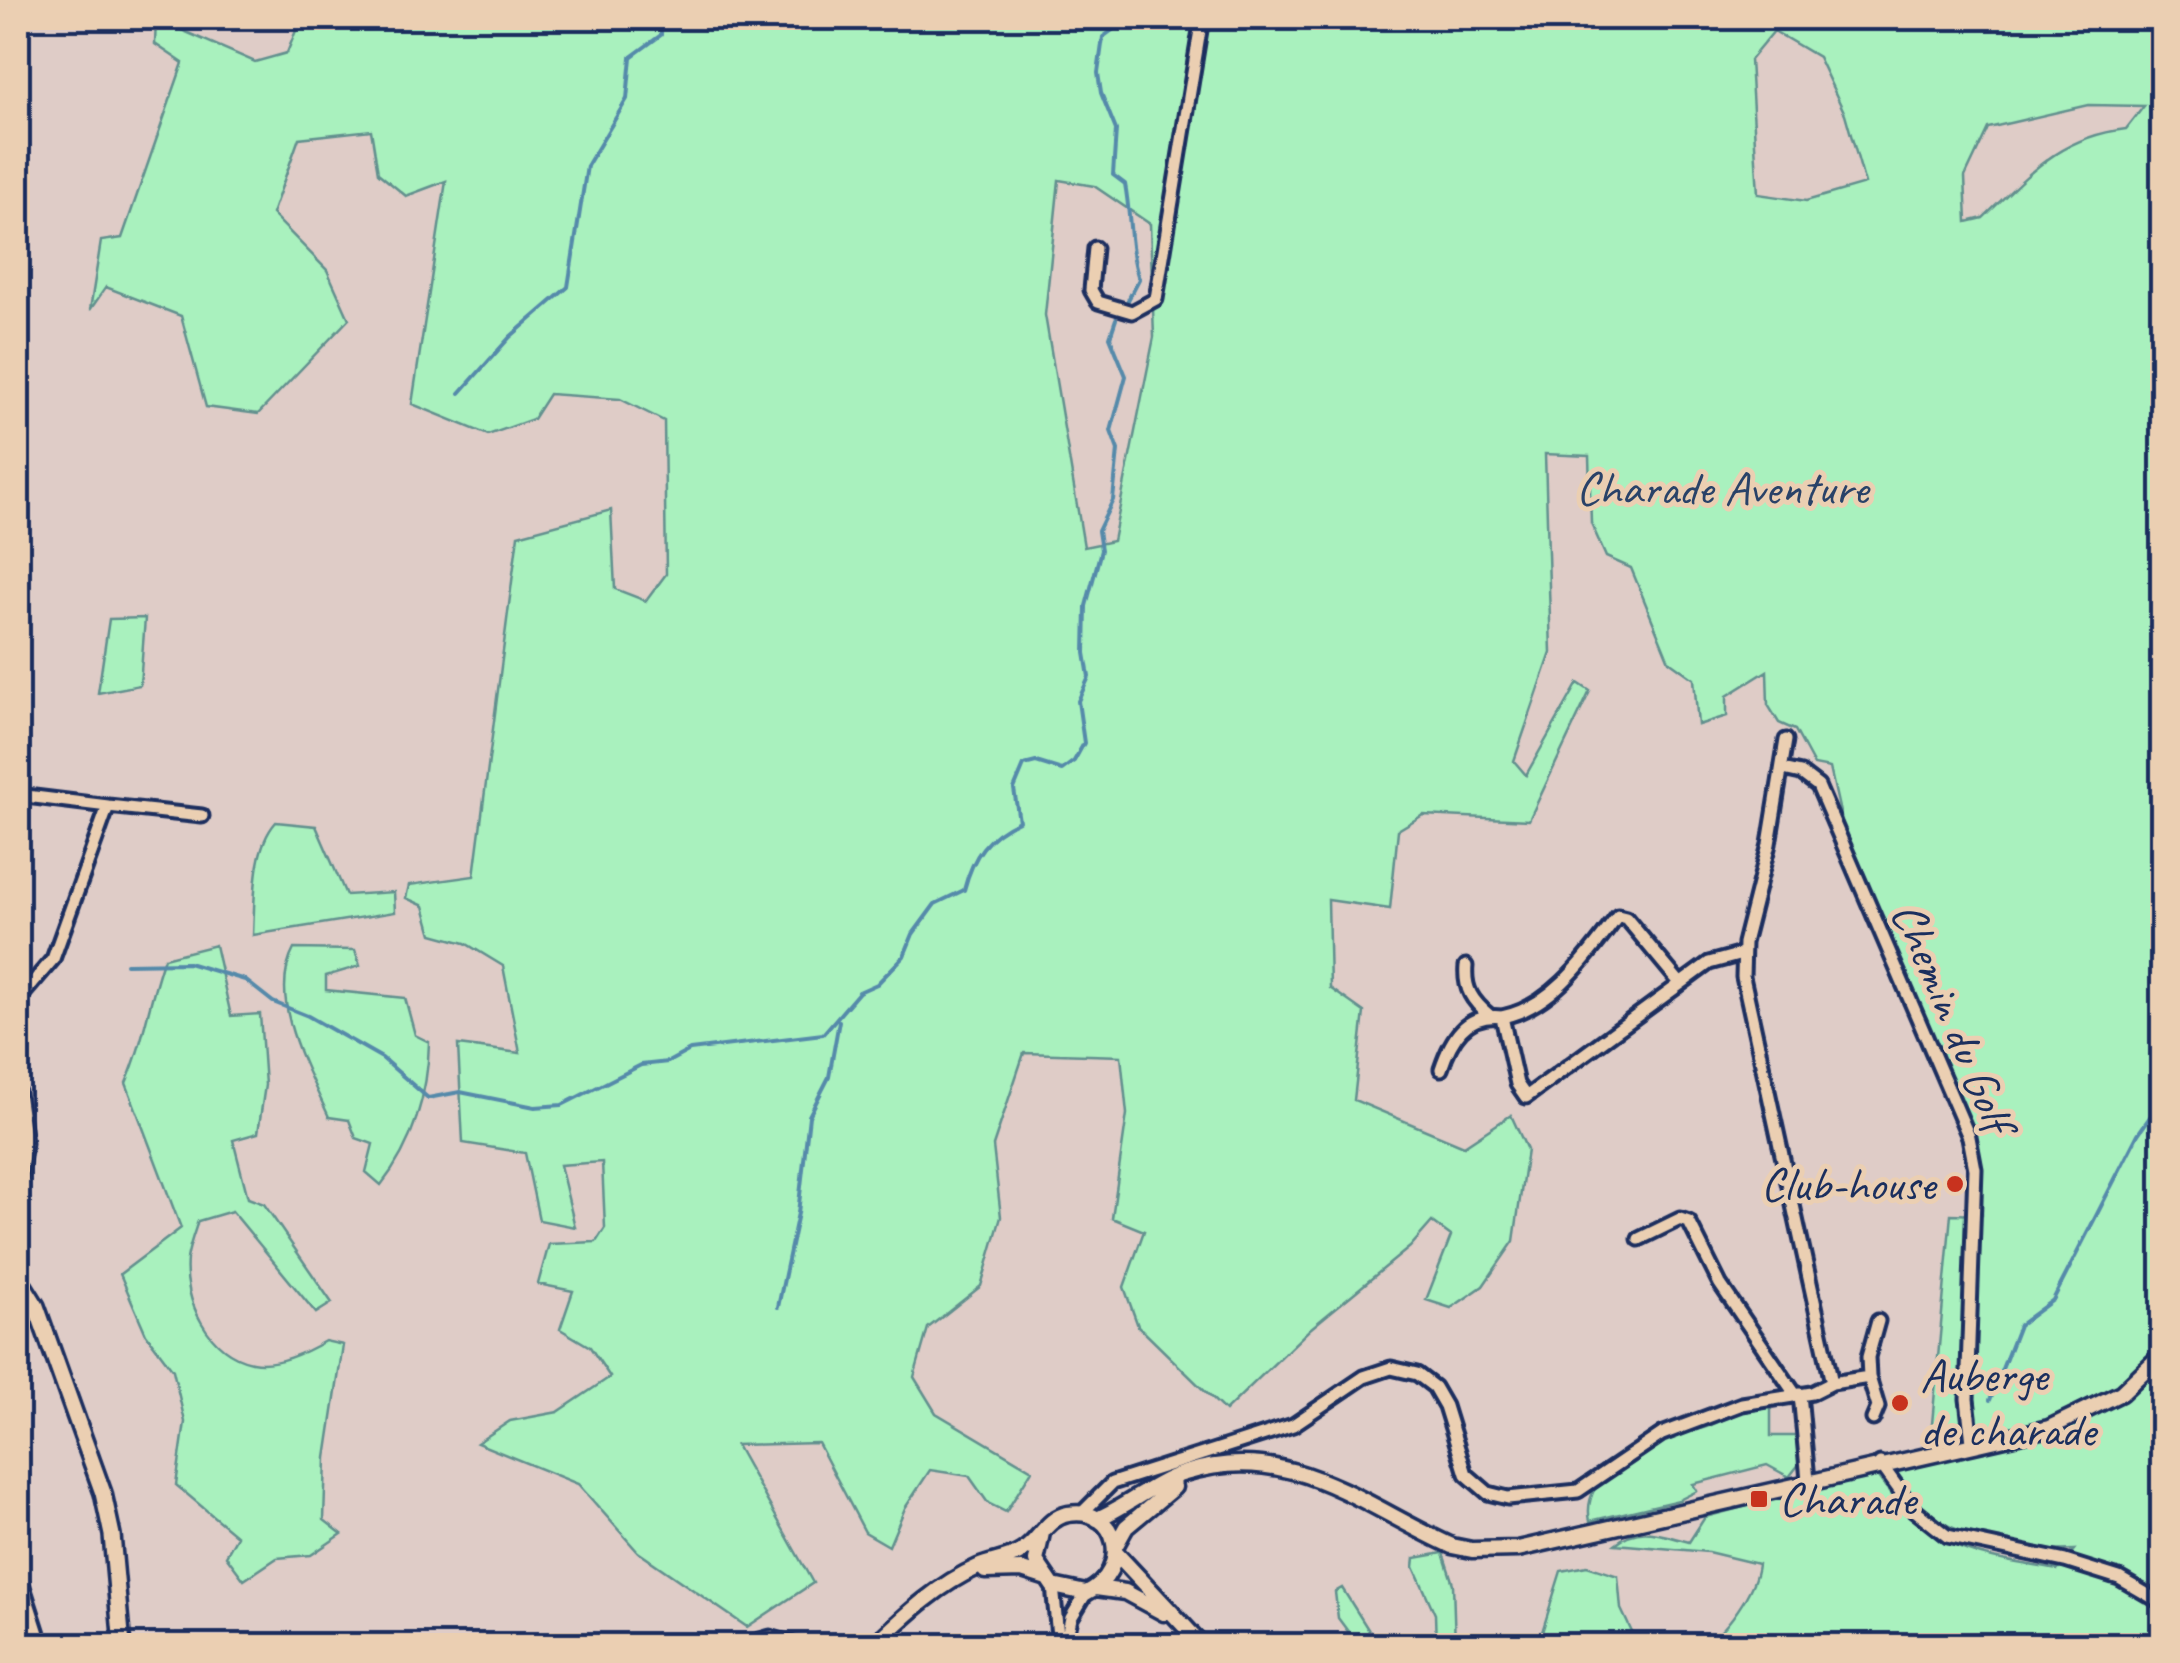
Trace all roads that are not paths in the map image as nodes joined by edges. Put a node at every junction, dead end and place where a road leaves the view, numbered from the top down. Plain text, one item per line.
1 (1202, 18) edge
2 (1095, 248) dead end
3 (1786, 740) dead end
4 (1783, 768) junction
5 (18, 795) edge
6 (108, 806) junction
7 (202, 816) dead end
8 (1742, 954) junction
9 (1466, 966) dead end
10 (1680, 983) junction
11 (18, 1000) edge
12 (1496, 1017) junction
13 (1440, 1069) dead end
14 (18, 1092) edge
15 (18, 1188) edge
16 (1639, 1239) dead end
17 (18, 1277) edge
18 (1878, 1321) dead end
19 (2162, 1354) edge
20 (1869, 1378) junction
21 (1832, 1383) junction
22 (1798, 1394) junction
23 (1873, 1419) dead end
24 (1972, 1442) junction
25 (1880, 1462) junction
26 (1198, 1470) junction
27 (1808, 1480) junction
28 (1081, 1514) junction
29 (1096, 1518) junction
30 (1042, 1533) junction
31 (1116, 1549) junction
32 (18, 1571) edge
33 (960, 1577) junction
34 (1049, 1581) junction
35 (1091, 1590) junction
36 (2162, 1603) edge
37 (1191, 1634) junction
38 (42, 1646) edge
39 (122, 1646) edge
40 (739, 1646) edge
41 (801, 1646) edge
42 (873, 1646) edge
43 (1062, 1646) edge
44 (1203, 1646) edge

1 - 2 street
3 - 4 street
4 - 8 street
4 - 24 street, Chemin du Golf
5 - 6 street
6 - 7 street
6 - 11 street
8 - 10 street
8 - 21 street
9 - 12 street
10 - 12 street
10 - 12 street
12 - 13 street
14 - 15 street
16 - 22 street
17 - 39 main road
18 - 20 street
19 - 24 street
20 - 21 street
20 - 23 street
21 - 22 street
22 - 27 street
22 - 28 street
24 - 25 street
25 - 27 street
25 - 36 street
26 - 27 street
26 - 29 street
26 - 31 street
28 - 29 street
28 - 30 street
29 - 31 street
30 - 33 street
30 - 34 street
31 - 35 street
31 - 37 street
32 - 38 street
33 - 34 street
33 - 42 street
34 - 35 street
34 - 43 street
35 - 37 street
35 - 43 street
37 - 44 street
40 - 41 street

